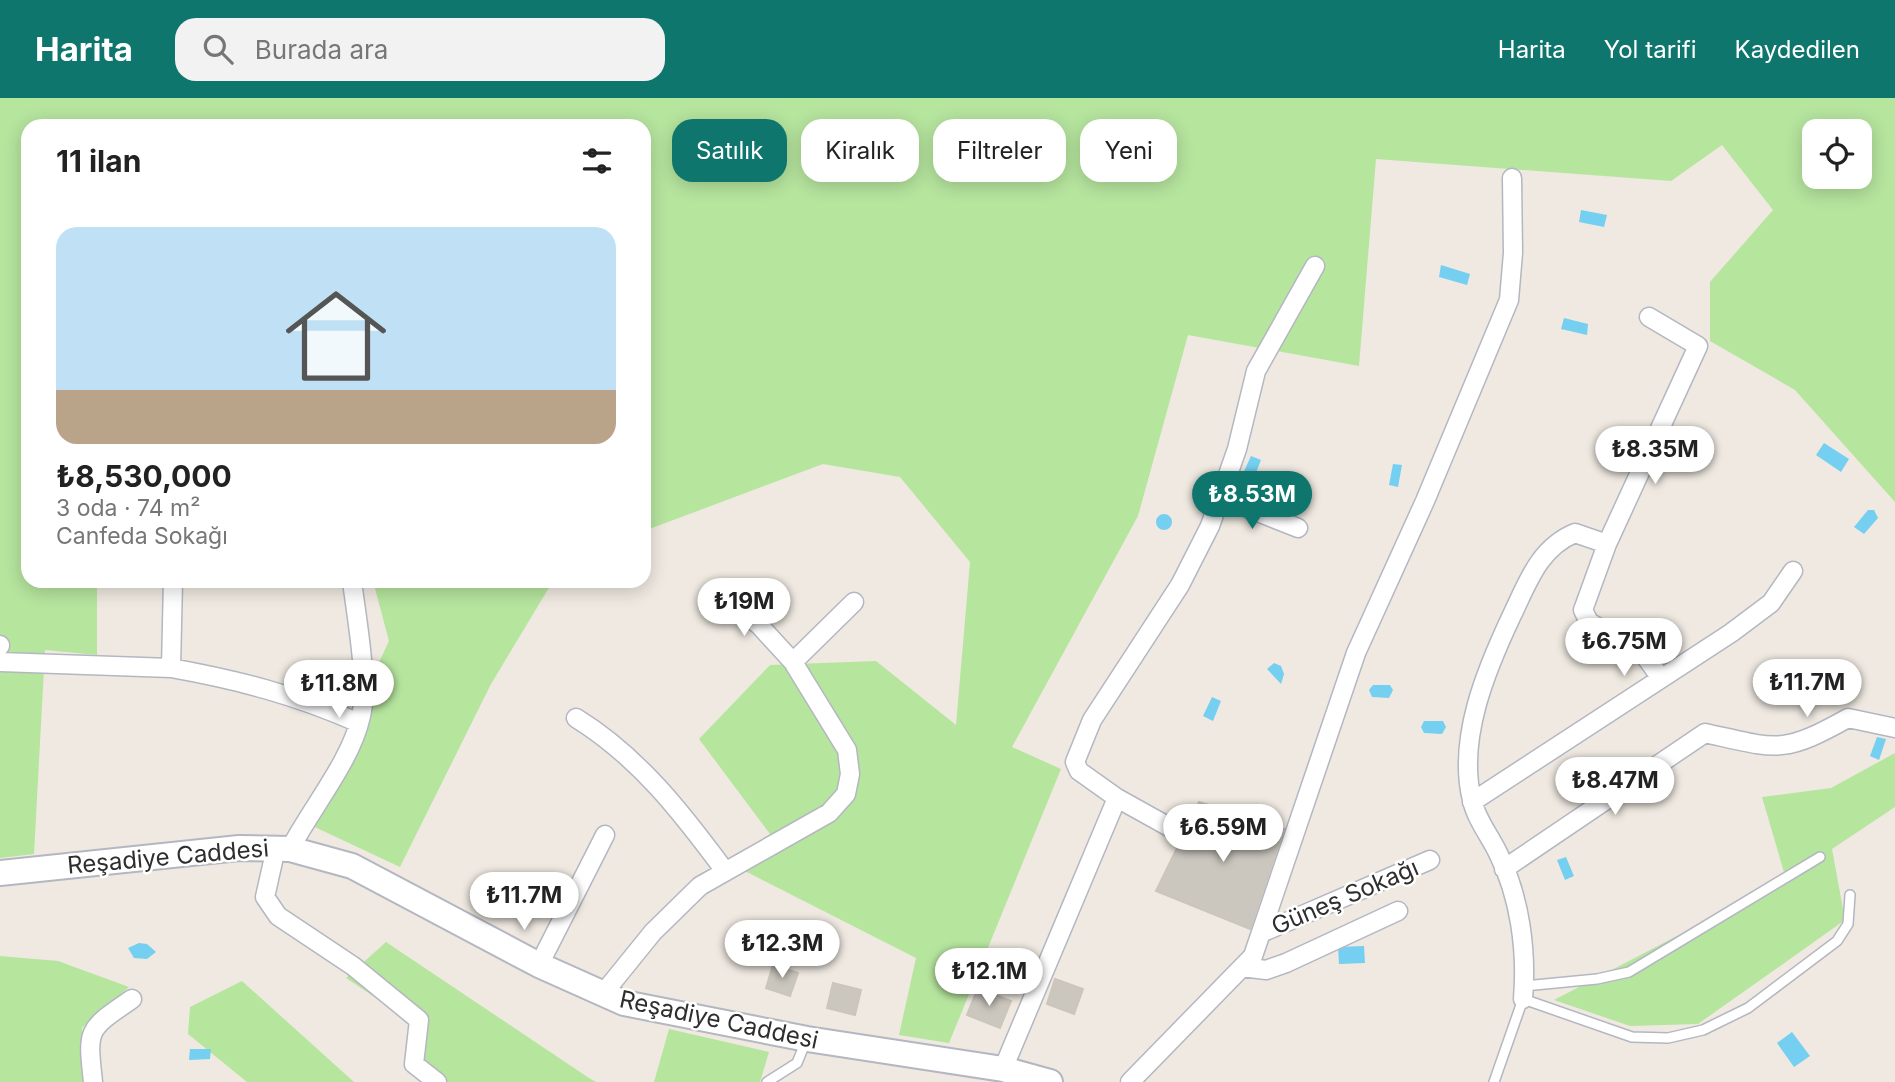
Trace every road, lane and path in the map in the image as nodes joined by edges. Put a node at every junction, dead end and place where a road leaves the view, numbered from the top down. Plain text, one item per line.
1 (1512, 177) dead end
2 (1315, 266) dead end
3 (1649, 317) dead end
4 (1220, 497) junction
5 (1298, 528) dead end
6 (1608, 544) junction
7 (1793, 571) dead end
8 (173, 588) edge
9 (353, 588) edge
10 (716, 591) dead end
11 (854, 602) dead end
12 (0, 662) edge
13 (793, 662) junction
14 (171, 668) junction
15 (1660, 677) junction
16 (576, 718) dead end
17 (359, 723) junction
18 (1895, 728) edge
19 (1116, 798) junction
20 (1472, 802) junction
21 (1180, 833) dead end
22 (605, 835) dead end
23 (283, 848) junction
24 (1820, 857) dead end
25 (1430, 860) dead end
26 (1504, 869) junction
27 (725, 871) junction
28 (0, 873) edge
29 (1850, 895) dead end
30 (1398, 911) dead end
31 (1261, 933) junction
32 (539, 965) junction
33 (1242, 967) junction
34 (1523, 992) junction
35 (602, 995) junction
36 (131, 999) dead end
37 (807, 1039) junction
38 (1003, 1069) junction
39 (93, 1082) edge
40 (437, 1082) edge
41 (767, 1082) edge
42 (1050, 1082) edge
43 (1130, 1082) edge
44 (1494, 1082) edge

1 - 31 street
2 - 4 street
3 - 6 street
4 - 5 street
4 - 19 street
6 - 15 street
6 - 20 street
7 - 15 street
8 - 14 street
9 - 17 street
10 - 13 street
11 - 13 street
12 - 14 street
13 - 27 street
14 - 17 street
15 - 20 street
16 - 27 street
17 - 23 street
18 - 26 street
19 - 21 street
19 - 38 street
20 - 26 street
22 - 32 street
23 - 28 street, Reşadiye Caddesi
23 - 32 street, Reşadiye Caddesi
23 - 40 street
24 - 34 lane
25 - 31 street, Güneş Sokağı
26 - 34 street
27 - 35 street
29 - 34 lane
30 - 33 street, Güneş Sokağı
31 - 33 street
32 - 35 street, Reşadiye Caddesi
33 - 43 street
34 - 44 lane
35 - 37 street, Reşadiye Caddesi
36 - 39 street
37 - 38 street, Reşadiye Caddesi
37 - 41 lane
38 - 42 street, Reşadiye Caddesi

